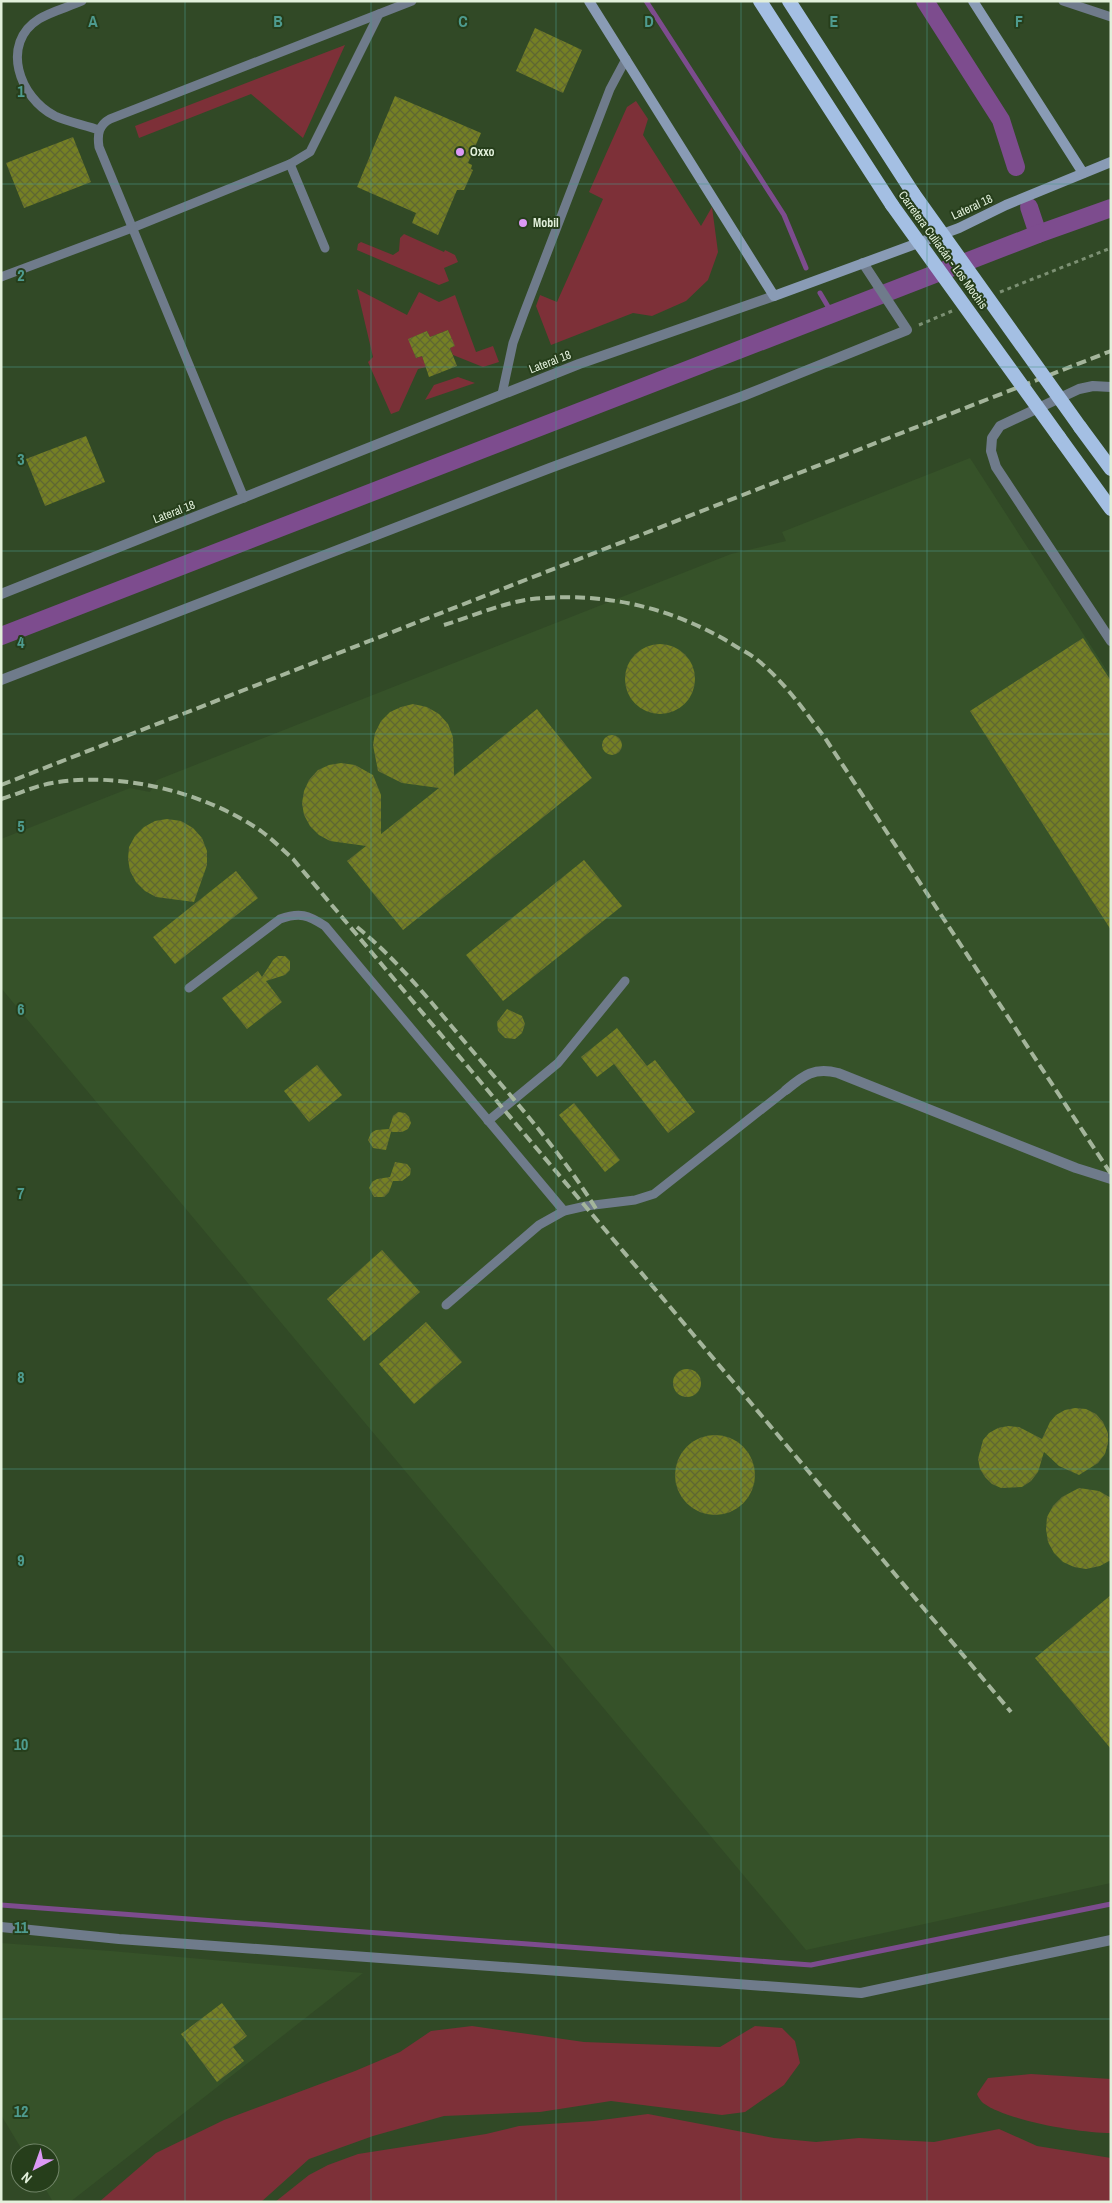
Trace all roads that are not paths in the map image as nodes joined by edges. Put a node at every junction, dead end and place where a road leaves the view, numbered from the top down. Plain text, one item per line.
1 (82, 1) edge
2 (412, 1) edge
3 (589, 1) edge
4 (760, 1) edge
5 (789, 1) edge
6 (973, 1) edge
7 (1062, 1) edge
8 (379, 14) junction
9 (1111, 17) edge
10 (626, 59) junction
11 (99, 130) junction
12 (1111, 162) edge
13 (290, 164) junction
14 (1083, 172) junction
15 (132, 228) junction
16 (325, 248) dead end
17 (862, 263) junction
18 (1, 277) edge
19 (774, 296) junction
20 (1111, 387) edge
21 (502, 394) junction
22 (1111, 469) edge
23 (244, 498) junction
24 (1111, 509) edge
25 (1, 594) edge
26 (1111, 641) edge
27 (1, 680) edge
28 (625, 981) dead end
29 (189, 988) dead end
30 (786, 1090) joint
31 (488, 1121) junction
32 (1111, 1180) edge
33 (564, 1211) junction
34 (446, 1305) dead end
35 (1, 1927) edge
36 (1111, 1940) edge

1 - 11 lane
2 - 8 lane
3 - 10 main road
4 - 24 highway, Carretera Culiacán - Los Mochis, bridge
5 - 22 highway, Carretera Culiacán - Los Mochis, bridge
6 - 14 main road
7 - 9 lane
8 - 11 lane
8 - 13 lane
10 - 19 main road
10 - 21 lane
11 - 15 lane
12 - 14 main road, Lateral 18
13 - 15 lane
13 - 16 lane
14 - 17 main road, Lateral 18
15 - 18 lane
15 - 23 lane
17 - 19 main road, Lateral 18
17 - 27 street
19 - 21 street, Lateral 18
20 - 26 street
21 - 23 street, Lateral 18
23 - 25 street, Lateral 18
28 - 31 lane
29 - 31 lane
30 - 32 street
30 - 33 lane
31 - 33 lane
33 - 34 lane
35 - 36 street

